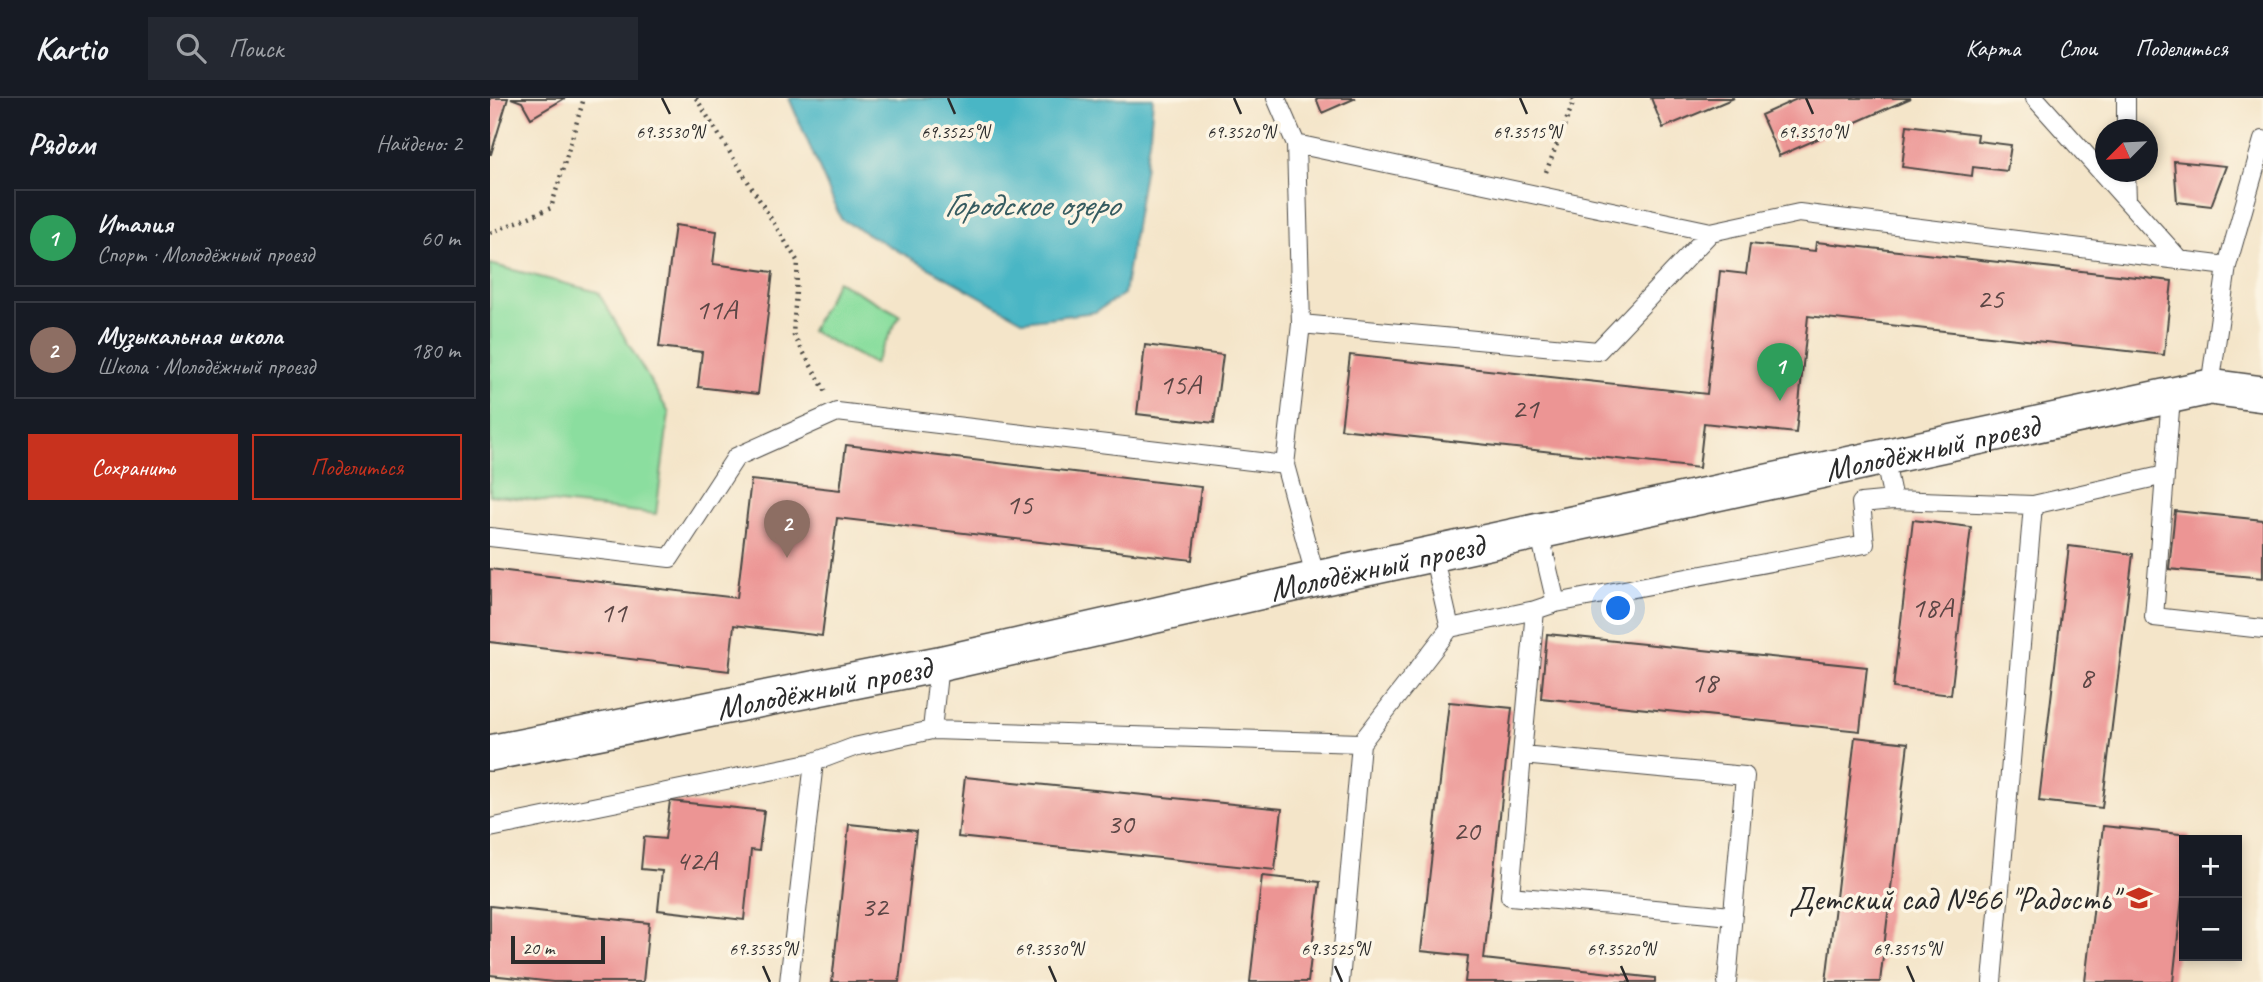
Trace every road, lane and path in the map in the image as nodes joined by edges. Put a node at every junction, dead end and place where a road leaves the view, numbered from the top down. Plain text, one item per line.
1 (584, 98) edge
2 (696, 98) edge
3 (1276, 98) edge
4 (1572, 98) edge
5 (2035, 98) edge
6 (2126, 98) edge
7 (2126, 119) edge
8 (1296, 144) junction
9 (2261, 152) edge
10 (2126, 182) edge
11 (1537, 195) junction
12 (2127, 201) junction
13 (1711, 232) junction
14 (490, 233) edge
15 (2180, 260) junction
16 (2227, 266) junction
17 (1301, 324) junction
18 (2210, 387) junction
19 (2263, 394) edge
20 (2171, 396) junction
21 (837, 412) junction
22 (1884, 457) junction
23 (1285, 465) junction
24 (2165, 475) junction
25 (1893, 500) junction
26 (2033, 505) junction
27 (1539, 531) junction
28 (490, 537) edge
29 (1433, 554) junction
30 (1316, 579) junction
31 (1556, 603) junction
32 (1535, 610) junction
33 (1450, 628) junction
34 (2263, 629) edge
35 (939, 664) junction
36 (932, 730) junction
37 (1362, 743) junction
38 (490, 753) edge
39 (1522, 755) junction
40 (814, 762) junction
41 (490, 828) edge
42 (1732, 916) junction
43 (789, 982) edge
44 (1340, 982) edge
45 (1727, 982) edge
46 (1992, 982) edge

1 - 14 path
2 - 21 path
3 - 8 lane
4 - 11 path
5 - 12 lane
6 - 7 lane
8 - 11 lane
8 - 17 lane
9 - 16 lane
10 - 12 lane
11 - 13 lane
12 - 15 lane
13 - 15 lane
13 - 17 lane
15 - 16 lane
16 - 18 lane
17 - 23 lane
18 - 19 street, Молодёжный проезд
18 - 20 street, Молодёжный проезд
20 - 22 street, Молодёжный проезд
20 - 24 lane
21 - 23 lane
21 - 28 lane
22 - 25 lane
22 - 27 street, Молодёжный проезд
23 - 30 lane
24 - 26 lane
24 - 34 lane
25 - 26 lane
25 - 31 lane
26 - 46 lane
27 - 29 street, Молодёжный проезд
27 - 31 lane
29 - 30 street, Молодёжный проезд
29 - 33 lane
30 - 35 street, Молодёжный проезд
31 - 32 lane
32 - 33 lane
32 - 39 lane
33 - 37 lane
35 - 36 lane
35 - 38 street, Молодёжный проезд
36 - 37 lane
36 - 40 lane
37 - 44 lane
39 - 42 lane
39 - 42 lane
40 - 41 lane
40 - 43 lane
42 - 45 lane

